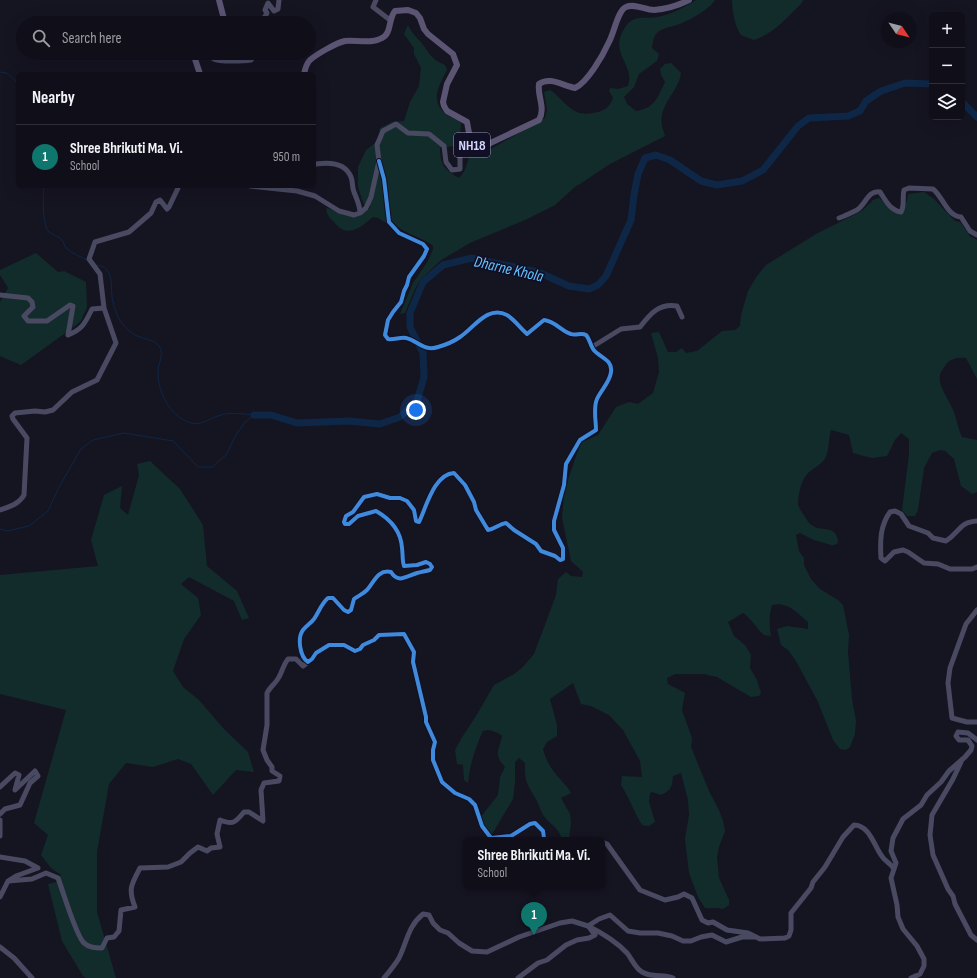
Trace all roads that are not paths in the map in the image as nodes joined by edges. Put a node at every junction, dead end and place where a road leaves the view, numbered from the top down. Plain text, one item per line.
1 (218, 0) edge
2 (279, 0) edge
3 (376, 0) edge
4 (689, 0) edge
5 (223, 16) edge
6 (265, 16) edge
7 (390, 20) junction
8 (316, 56) edge
9 (195, 60) edge
10 (216, 60) edge
11 (234, 60) edge
12 (234, 60) edge
13 (251, 60) edge
14 (310, 60) edge
15 (199, 72) edge
16 (304, 72) edge
17 (470, 142) junction
18 (379, 161) junction
19 (316, 164) dead end
20 (177, 188) edge
21 (269, 188) edge
22 (360, 213) junction
23 (840, 218) dead end
24 (977, 235) edge
25 (0, 295) edge
26 (104, 308) junction
27 (682, 317) dead end
28 (592, 347) junction
29 (0, 510) edge
30 (977, 521) edge
31 (977, 567) edge
32 (977, 610) edge
33 (308, 662) junction
34 (977, 722) edge
35 (977, 740) edge
36 (962, 761) junction
37 (0, 787) edge
38 (0, 814) edge
39 (0, 820) edge
40 (0, 836) edge
41 (490, 837) edge
42 (501, 837) edge
43 (544, 837) edge
44 (605, 843) edge
45 (0, 857) edge
46 (894, 869) junction
47 (8, 882) junction
48 (0, 897) edge
49 (588, 926) junction
50 (754, 937) junction
51 (977, 940) edge
52 (0, 947) edge
53 (32, 978) edge
54 (384, 978) edge
55 (518, 978) edge
56 (673, 978) edge
57 (911, 978) edge

1 - 5 main road
2 - 6 street
3 - 7 street
4 - 17 main road, NH18
7 - 8 main road
7 - 17 main road, NH18
9 - 15 main road
10 - 12 street
11 - 13 street
14 - 16 main road
17 - 18 street
18 - 22 street
18 - 28 street
19 - 22 street
20 - 26 street
21 - 22 street
23 - 24 street
25 - 26 street
26 - 29 street
27 - 28 street
28 - 33 street
30 - 31 street
32 - 34 street
33 - 41 street
33 - 47 street
35 - 36 street
36 - 46 street
36 - 51 street
37 - 38 street
39 - 40 street
42 - 43 street
44 - 50 street
45 - 47 street
46 - 50 street
46 - 57 street
47 - 48 street
49 - 50 street
49 - 54 street
49 - 55 street
49 - 56 street
52 - 53 street

